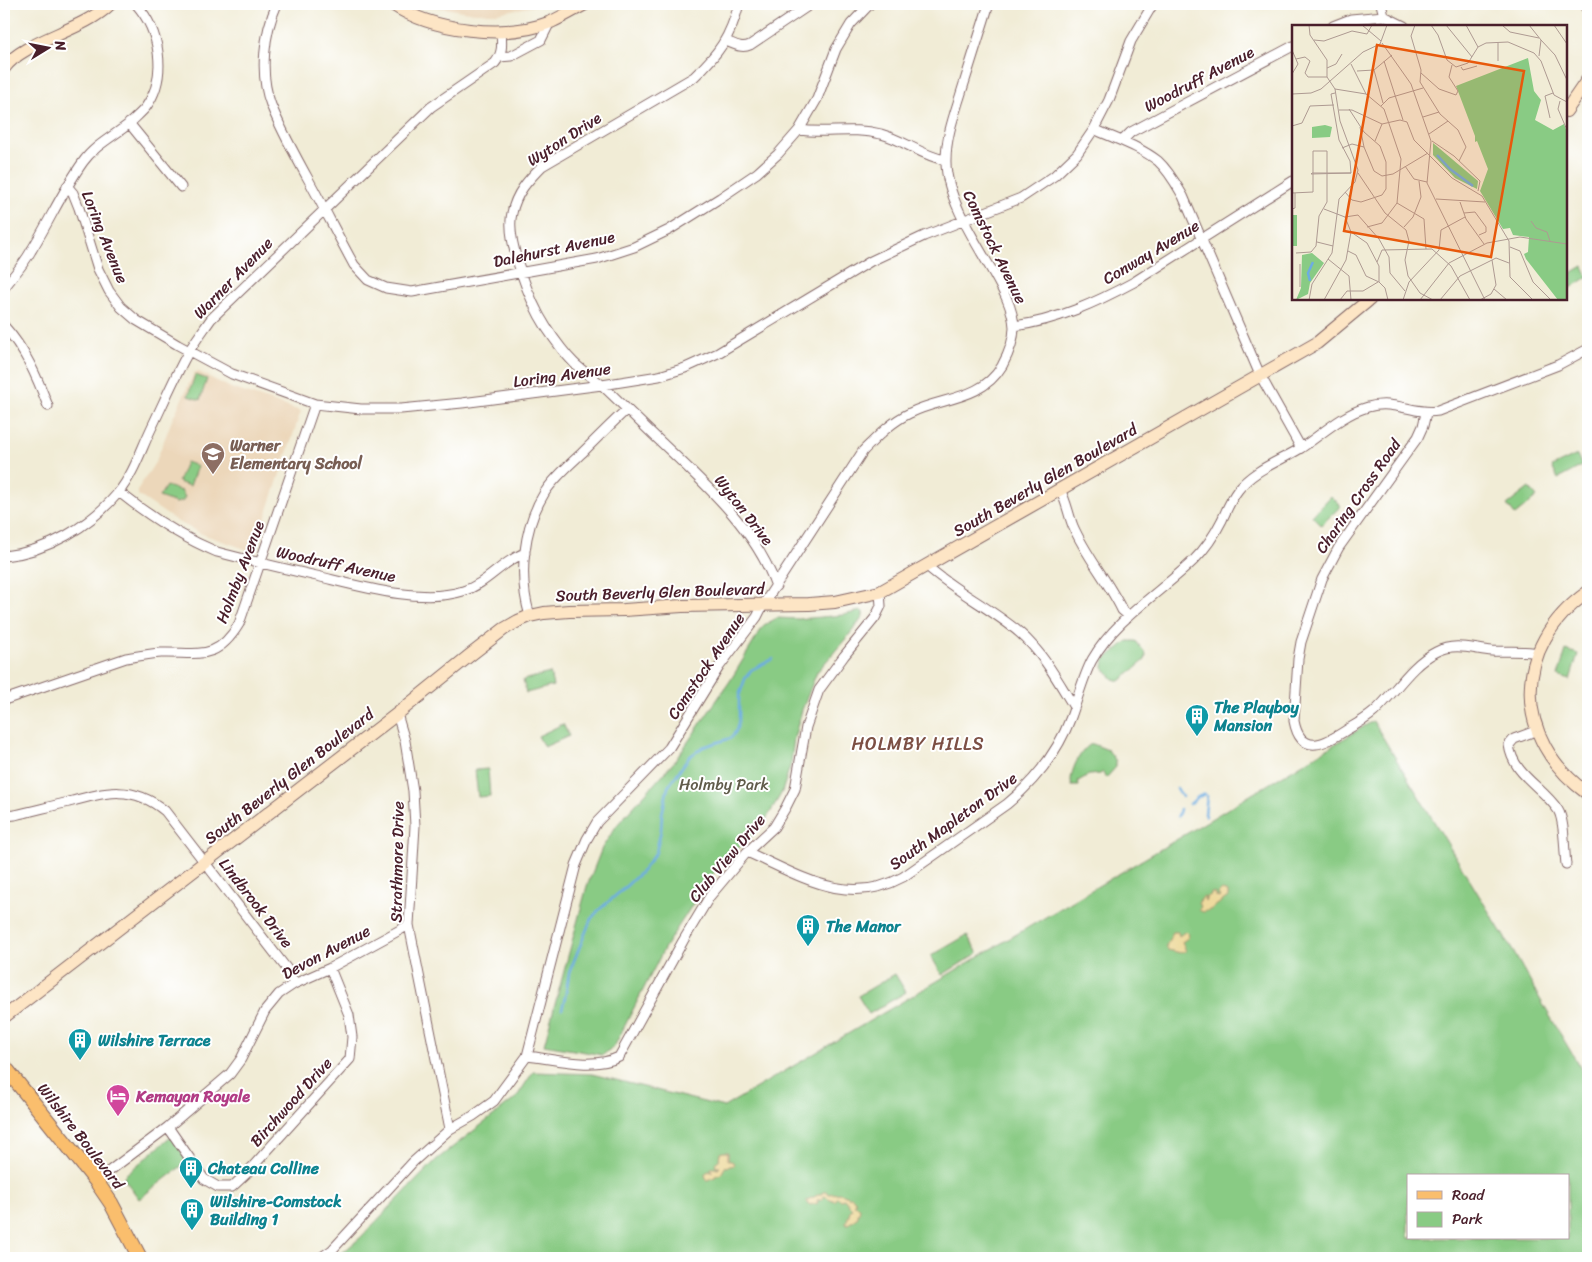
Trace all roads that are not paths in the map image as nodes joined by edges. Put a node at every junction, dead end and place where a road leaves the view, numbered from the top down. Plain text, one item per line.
1 (110, 4) edge
2 (136, 4) edge
3 (277, 4) edge
4 (392, 4) edge
5 (585, 4) edge
6 (739, 4) edge
7 (812, 4) edge
8 (870, 4) edge
9 (989, 4) edge
10 (1153, 4) edge
11 (1381, 4) edge
12 (1586, 4) edge
13 (1588, 8) edge
14 (1384, 16) junction
15 (550, 22) junction
16 (1336, 25) edge
17 (1402, 25) edge
18 (501, 31) junction
19 (726, 41) junction
20 (1292, 47) edge
21 (499, 57) junction
22 (5, 65) edge
23 (1588, 79) edge
24 (1567, 110) edge
25 (129, 123) junction
26 (1094, 129) junction
27 (799, 130) junction
28 (1122, 141) junction
29 (946, 160) junction
30 (1292, 182) edge
31 (67, 186) junction
32 (182, 187) dead end
33 (324, 208) junction
34 (964, 220) junction
35 (1202, 240) junction
36 (521, 273) junction
37 (4, 288) edge
38 (1369, 300) edge
39 (4, 326) edge
40 (1014, 326) junction
41 (1588, 349) edge
42 (189, 351) junction
43 (1260, 375) junction
44 (602, 385) junction
45 (315, 404) junction
46 (48, 406) dead end
47 (626, 410) junction
48 (1426, 413) junction
49 (1301, 448) junction
50 (1060, 490) junction
51 (119, 492) junction
52 (525, 553) junction
53 (4, 556) edge
54 (261, 564) junction
55 (928, 566) junction
56 (776, 586) junction
57 (880, 592) junction
58 (1588, 592) edge
59 (763, 605) junction
60 (530, 616) junction
61 (1129, 616) junction
62 (1537, 653) junction
63 (4, 700) edge
64 (1074, 707) junction
65 (397, 714) junction
66 (1538, 730) junction
67 (1588, 794) edge
68 (4, 816) edge
69 (747, 852) junction
70 (204, 862) junction
71 (1566, 864) dead end
72 (410, 925) junction
73 (330, 968) junction
74 (294, 984) junction
75 (4, 1017) edge
76 (527, 1056) junction
77 (4, 1066) edge
78 (168, 1126) junction
79 (450, 1129) junction
80 (96, 1181) junction
81 (140, 1258) edge
82 (320, 1258) edge

1 - 22 main road
2 - 25 street
3 - 33 street
4 - 18 main road
5 - 15 main road
6 - 19 street, Wyton Drive
7 - 19 street
8 - 27 street, Dalehurst Avenue
9 - 29 street, Comstock Avenue
10 - 26 street
11 - 14 street
12 - 13 main road
14 - 16 street
14 - 17 street
15 - 18 main road
15 - 21 street, Warner Avenue
18 - 21 street
19 - 36 street, Wyton Drive
20 - 28 street, Woodruff Avenue
21 - 33 street, Warner Avenue
23 - 24 main road
25 - 31 street
25 - 32 street
26 - 28 street
26 - 34 street, Loring Avenue
27 - 29 street
27 - 36 street, Dalehurst Avenue
28 - 35 street
29 - 34 street, Comstock Avenue
30 - 35 street, Conway Avenue
31 - 37 street
31 - 42 street, Loring Avenue
33 - 36 street, Dalehurst Avenue
33 - 42 street, Warner Avenue
34 - 40 street, Comstock Avenue
34 - 44 street, Loring Avenue
35 - 40 street, Conway Avenue
35 - 43 street
36 - 44 street, Wyton Drive
38 - 43 main road, South Beverly Glen Boulevard
39 - 46 street
40 - 56 street, Comstock Avenue
41 - 48 street, South Mapleton Drive
42 - 45 street, Loring Avenue
42 - 51 street, Warner Avenue
43 - 49 street
43 - 50 main road, South Beverly Glen Boulevard
44 - 45 street, Loring Avenue
44 - 47 street, Wyton Drive
45 - 54 street, Holmby Avenue
47 - 52 street
47 - 56 street, Wyton Drive
48 - 49 street, South Mapleton Drive
48 - 62 street, Charing Cross Road
49 - 61 street, South Mapleton Drive
50 - 55 main road, South Beverly Glen Boulevard
50 - 61 street
51 - 53 street, Warner Avenue
51 - 54 street, Woodruff Avenue
52 - 54 street, Woodruff Avenue
52 - 60 street
54 - 63 street, Holmby Avenue
55 - 57 main road, South Beverly Glen Boulevard
55 - 64 street
56 - 59 street, Comstock Avenue
57 - 59 main road, South Beverly Glen Boulevard
57 - 69 street, Club View Drive
58 - 62 main road
59 - 60 main road, South Beverly Glen Boulevard
59 - 76 street, Comstock Avenue
60 - 65 main road, South Beverly Glen Boulevard
61 - 64 street, South Mapleton Drive
62 - 66 main road
64 - 69 street, South Mapleton Drive
65 - 70 main road, South Beverly Glen Boulevard
65 - 72 street, Strathmore Drive
66 - 67 main road
66 - 71 street
68 - 70 street, Lindbrook Drive
69 - 76 street, Club View Drive
70 - 74 street, Lindbrook Drive
70 - 75 main road, South Beverly Glen Boulevard
72 - 73 street, Devon Avenue
72 - 79 street, Strathmore Drive
73 - 74 street, Devon Avenue
73 - 78 street, Birchwood Drive
74 - 78 street, Devon Avenue
76 - 79 street, Comstock Avenue
77 - 80 main road, Wilshire Boulevard
78 - 80 street, Devon Avenue
79 - 82 street, Comstock Avenue
80 - 81 main road, Wilshire Boulevard

